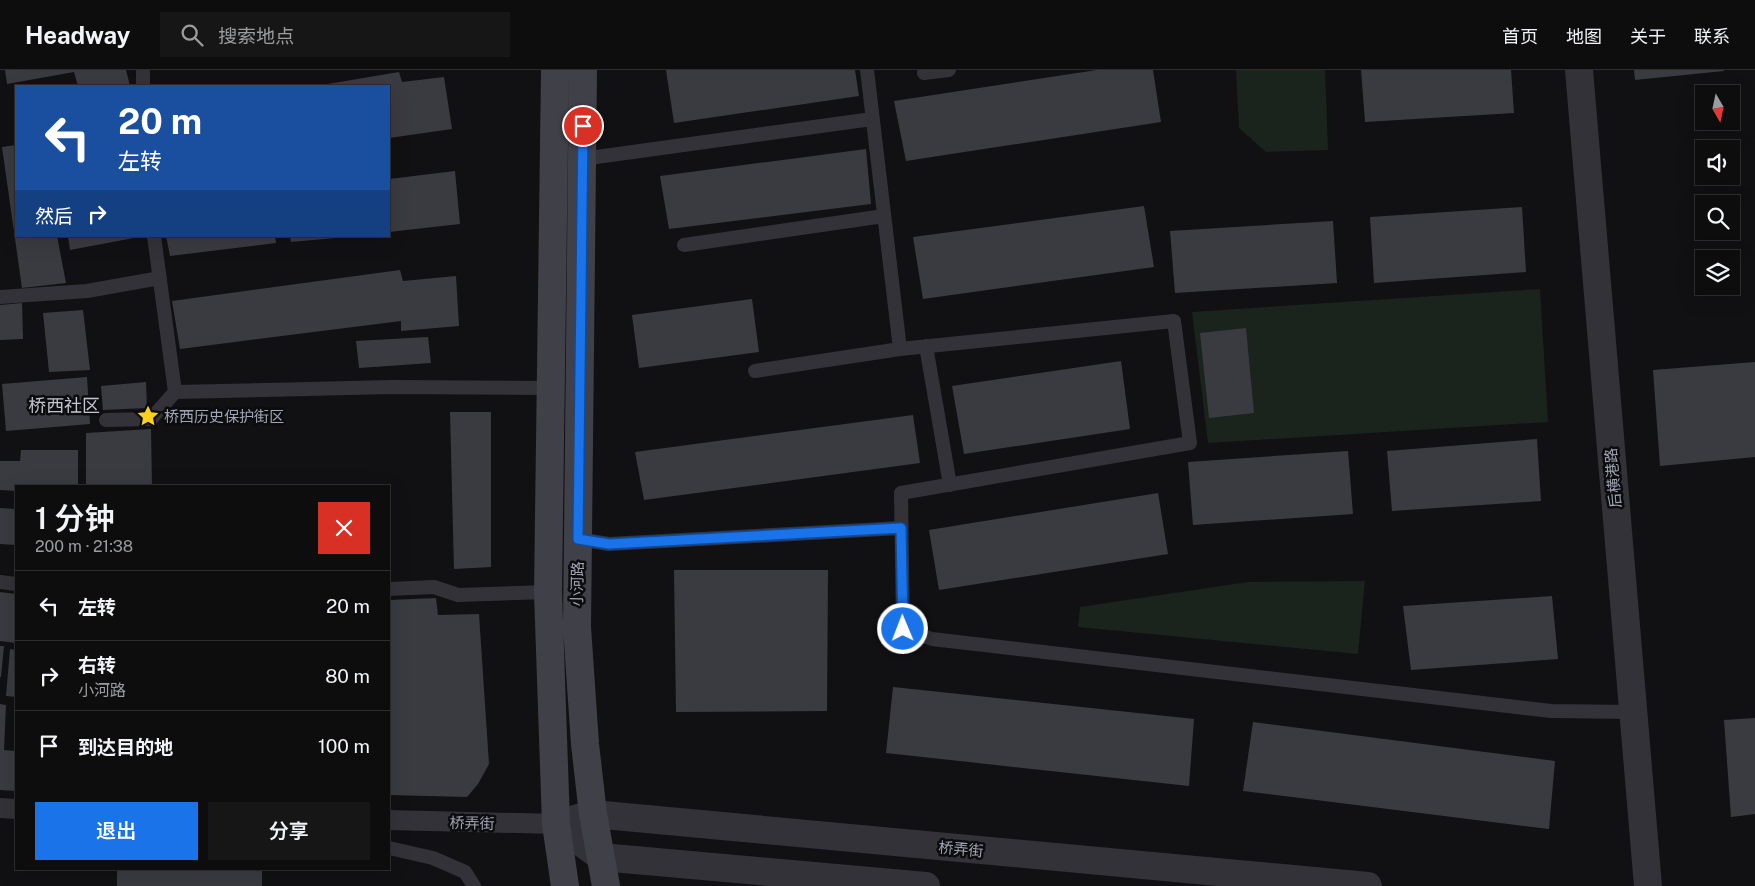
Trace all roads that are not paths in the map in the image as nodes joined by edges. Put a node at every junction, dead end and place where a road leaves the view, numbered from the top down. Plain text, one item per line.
1 (143, 70) edge
2 (555, 70) edge
3 (583, 70) edge
4 (867, 70) edge
5 (949, 70) edge
6 (1579, 70) edge
7 (924, 74) dead end
8 (143, 85) edge
9 (872, 119) junction
10 (582, 159) junction
11 (884, 216) junction
12 (154, 237) edge
13 (684, 246) dead end
14 (160, 278) junction
15 (0, 297) edge
16 (926, 346) junction
17 (900, 349) junction
18 (755, 371) dead end
19 (551, 388) junction
20 (175, 392) junction
21 (106, 420) dead end
22 (950, 485) junction
23 (901, 528) junction
24 (578, 539) junction
25 (0, 582) edge
26 (15, 584) edge
27 (390, 589) edge
28 (548, 592) junction
29 (1632, 712) junction
30 (0, 808) edge
31 (15, 809) edge
32 (593, 814) junction
33 (390, 820) edge
34 (556, 824) junction
35 (390, 848) edge
36 (601, 857) junction
37 (474, 886) edge
38 (565, 886) edge
39 (606, 886) edge
40 (926, 886) edge
41 (1368, 886) edge
42 (1648, 886) edge

1 - 8 lane
2 - 19 main road, 小河路
3 - 10 main road, 小河路
4 - 9 lane
5 - 7 lane
6 - 29 street, 后横港路
9 - 10 lane
9 - 11 lane
10 - 24 main road, 小河路
11 - 13 lane
11 - 17 lane
12 - 14 lane
14 - 15 lane
14 - 20 lane
16 - 17 lane
16 - 22 lane
16 - 22 lane
17 - 18 lane
19 - 20 lane
19 - 28 main road, 小河路
20 - 21 lane
22 - 23 lane
23 - 24 lane
23 - 29 lane
24 - 32 main road, 小河路
25 - 26 lane
27 - 28 lane
28 - 34 main road, 小河路
29 - 42 street, 后横港路
30 - 31 street
32 - 34 street, 桥弄街
32 - 36 main road, 小河路
32 - 41 street, 桥弄街
33 - 34 street, 桥弄街
34 - 36 street
34 - 38 main road, 小河路
35 - 37 lane
36 - 39 main road, 小河路
36 - 40 street

